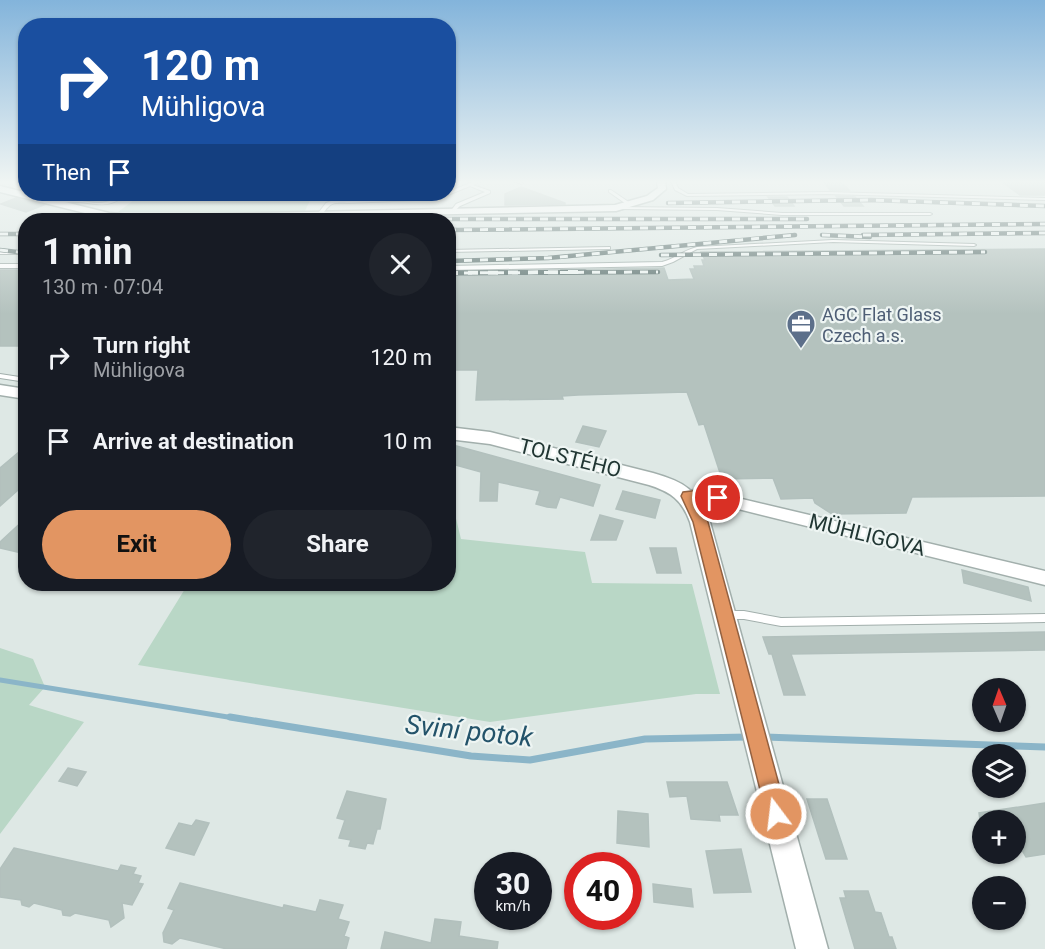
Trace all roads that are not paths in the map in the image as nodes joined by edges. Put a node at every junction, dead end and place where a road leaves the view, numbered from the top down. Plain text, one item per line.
1 (974, 245) dead end
2 (608, 248) dead end
3 (456, 250) edge
4 (0, 253) edge
5 (18, 253) edge
6 (0, 266) edge
7 (18, 266) edge
8 (456, 268) edge
9 (0, 376) edge
10 (18, 379) edge
11 (0, 390) edge
12 (18, 393) edge
13 (456, 433) edge
14 (688, 496) junction
15 (1045, 578) edge
16 (725, 615) junction
17 (1045, 618) edge
18 (812, 949) edge

1 - 8 lane
2 - 3 lane
4 - 5 lane
6 - 7 lane
9 - 10 lane
11 - 12 street
13 - 14 street, TOLSTÉHO
14 - 15 street, MÜHLIGOVA
14 - 16 street
16 - 17 lane
16 - 18 street

